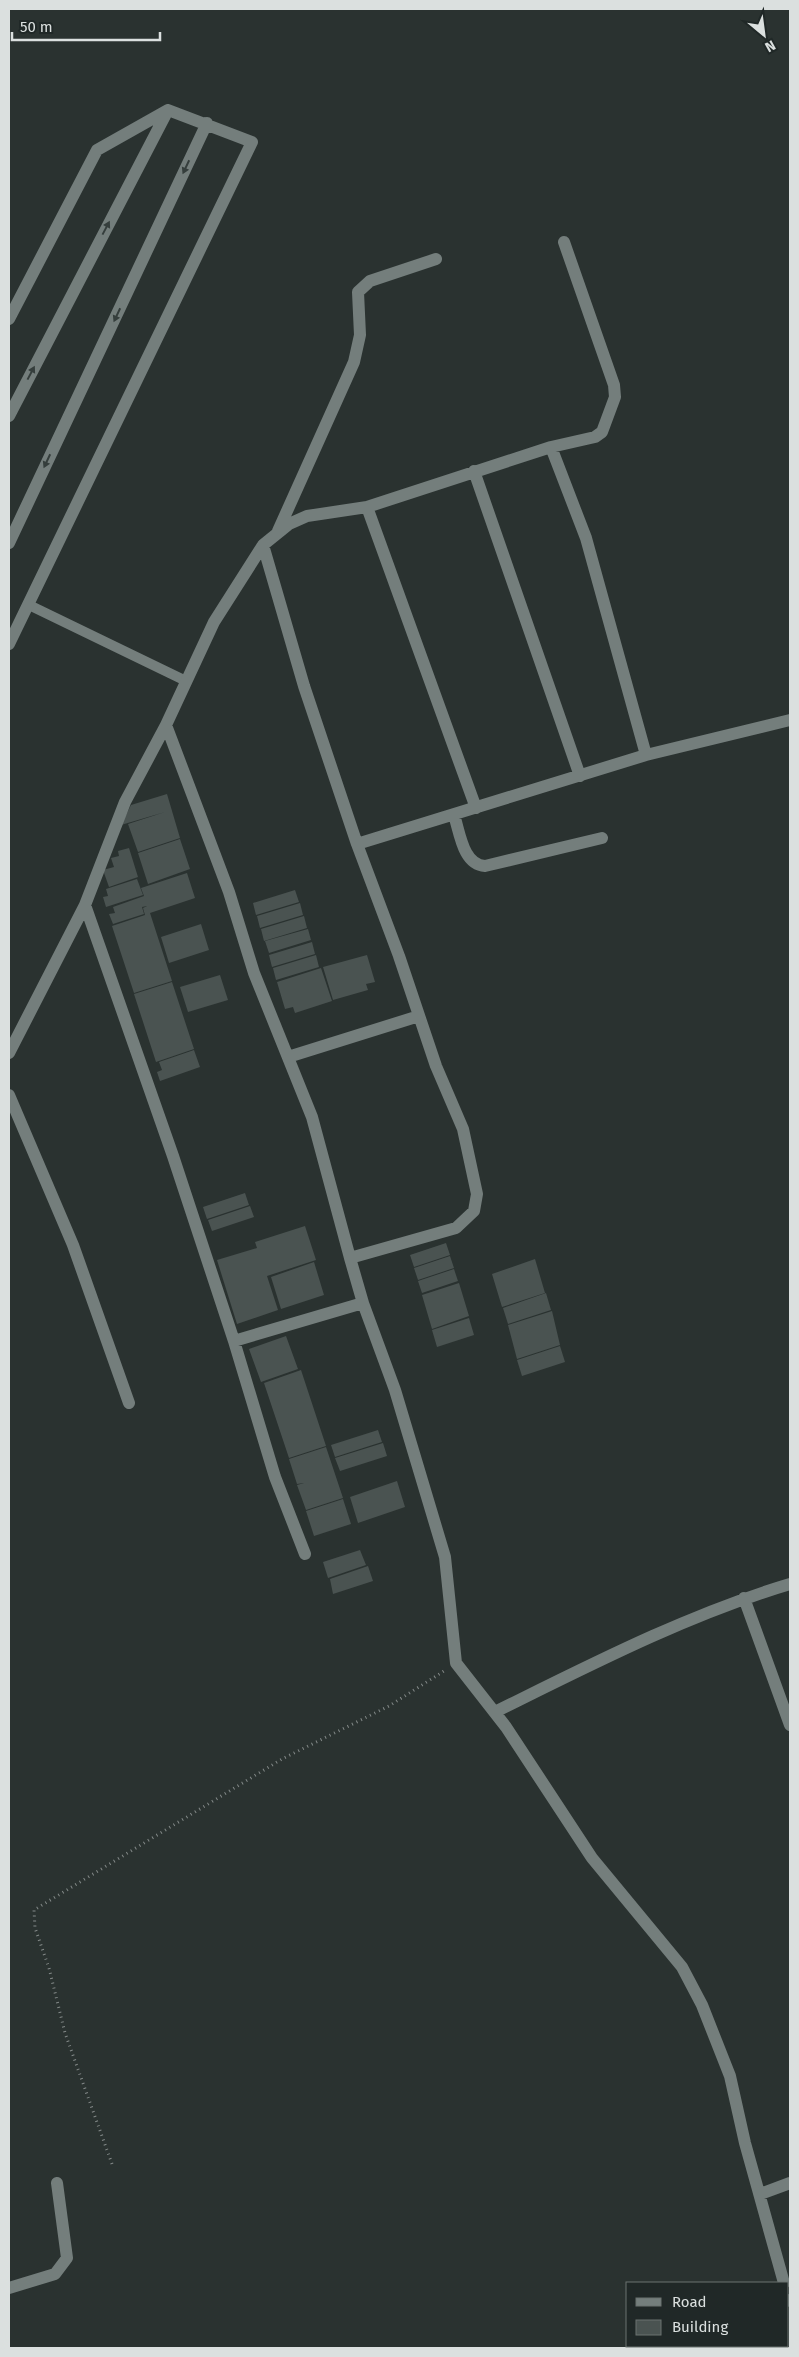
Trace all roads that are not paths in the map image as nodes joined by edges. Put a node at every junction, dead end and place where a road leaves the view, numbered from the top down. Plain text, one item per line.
1 (168, 110) junction
2 (207, 123) junction
3 (564, 242) dead end
4 (436, 259) dead end
5 (9, 319) edge
6 (9, 416) edge
7 (551, 447) junction
8 (474, 471) junction
9 (367, 507) junction
10 (277, 533) junction
11 (9, 542) edge
12 (262, 545) junction
13 (29, 605) junction
14 (9, 644) edge
15 (186, 680) junction
16 (790, 720) edge
17 (166, 725) junction
18 (646, 755) junction
19 (580, 776) junction
20 (476, 808) junction
21 (454, 815) junction
22 (602, 838) dead end
23 (357, 844) junction
24 (85, 905) junction
25 (419, 1016) junction
26 (9, 1053) edge
27 (288, 1057) junction
28 (9, 1095) edge
29 (350, 1258) junction
30 (364, 1302) junction
31 (234, 1341) junction
32 (129, 1403) dead end
33 (305, 1554) dead end
34 (790, 1584) edge
35 (744, 1598) junction
36 (495, 1712) junction
37 (790, 1725) edge
38 (57, 2183) dead end
39 (790, 2183) edge
40 (760, 2194) junction
41 (784, 2282) edge
42 (9, 2288) edge

1 - 2 street
1 - 5 street
6 -> 1 street
2 -> 11 street
2 - 13 street
3 - 7 street
4 - 10 street
7 - 8 street
7 - 18 street
8 - 9 street
8 - 19 street
9 - 10 street
9 - 20 street
10 - 12 street
12 - 15 street
12 - 23 street
13 - 14 street
13 - 15 lane
15 - 17 street
16 - 18 street
17 - 24 street
17 - 27 street
18 - 19 street
19 - 20 street
20 - 21 street
21 - 22 street
21 - 23 street
23 - 25 street
24 - 26 street
24 - 31 street
25 - 27 street
25 - 29 street
27 - 29 street
28 - 32 street
29 - 30 street
30 - 31 street
30 - 36 street
31 - 33 street
34 - 35 street
35 - 36 street
35 - 37 street
36 - 40 street
38 - 42 street
39 - 40 street
40 - 41 street

